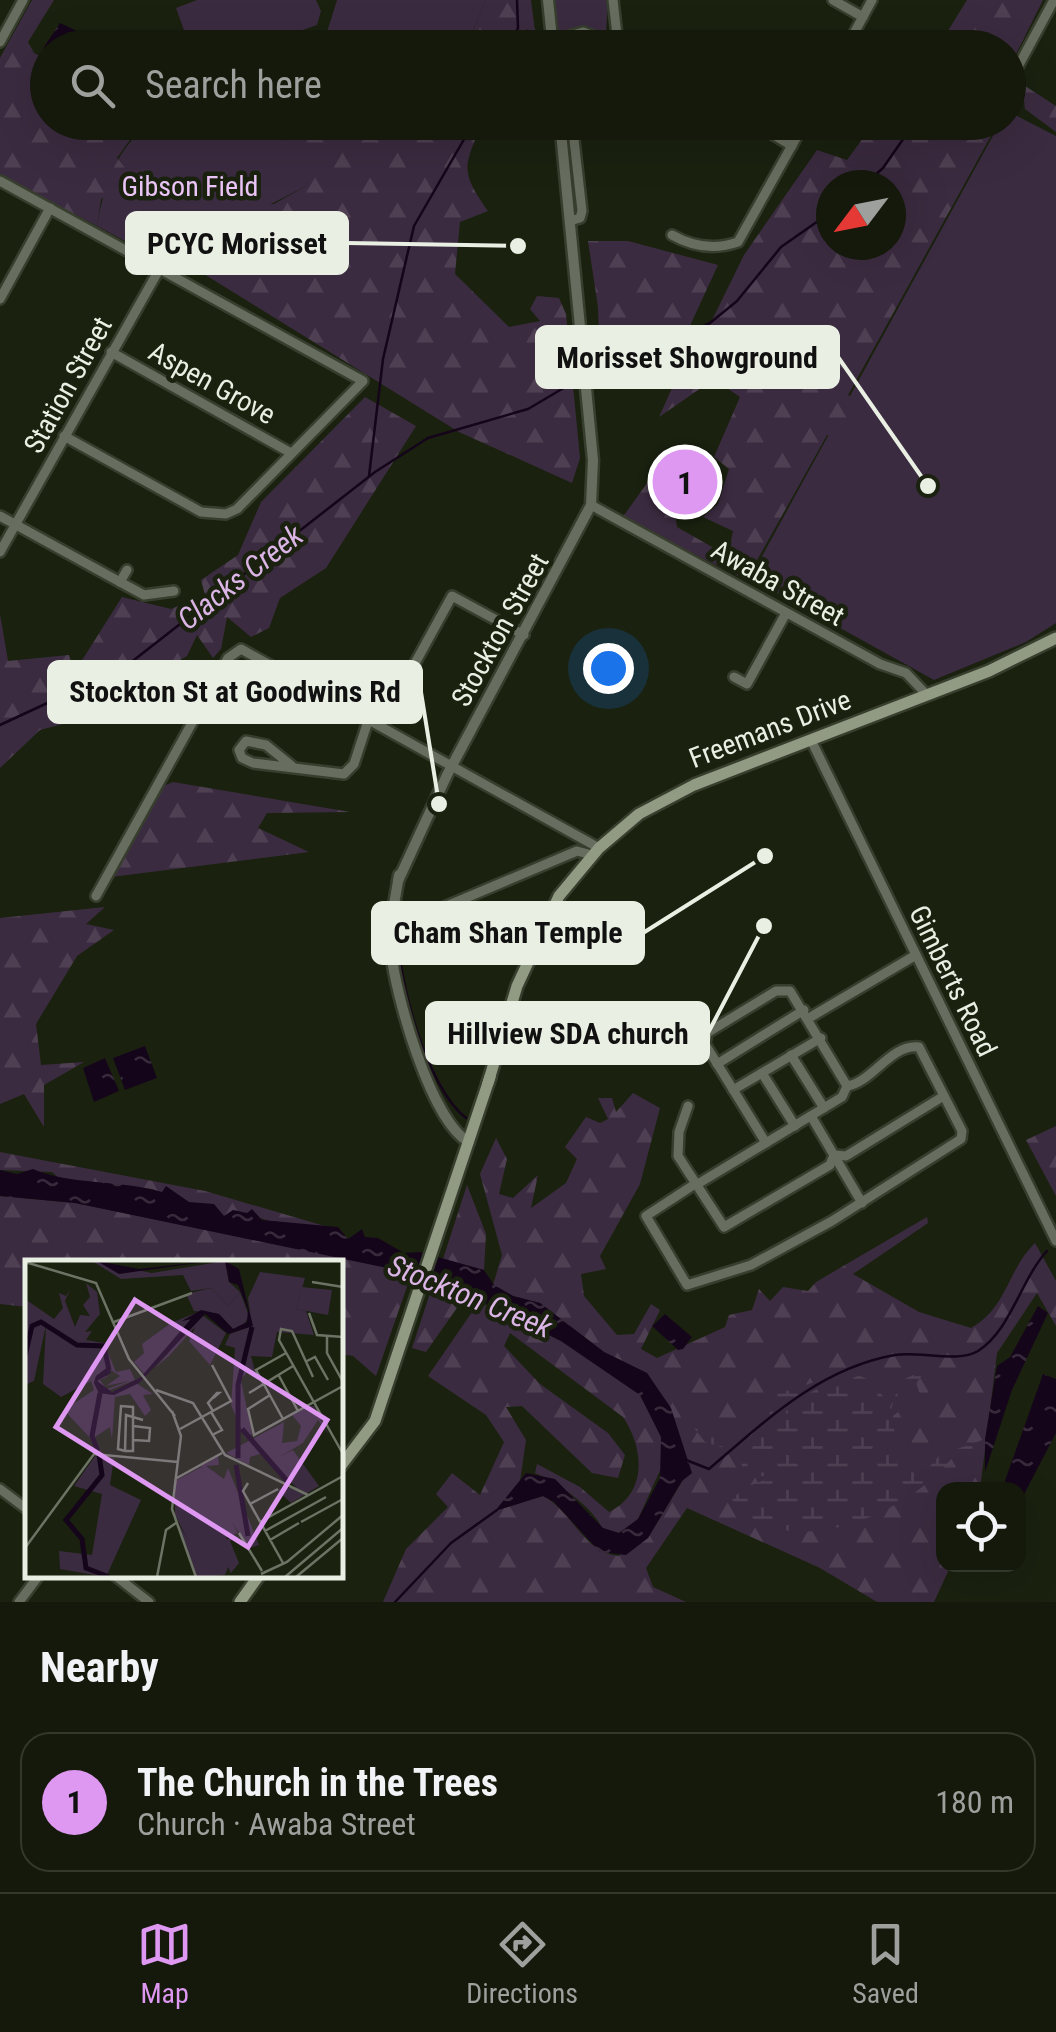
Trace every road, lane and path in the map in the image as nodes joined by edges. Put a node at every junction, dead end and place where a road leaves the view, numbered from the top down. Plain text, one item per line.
1 (23, 0) edge
2 (548, 0) edge
3 (613, 0) edge
4 (834, 0) edge
5 (872, 0) edge
6 (1054, 0) edge
7 (863, 16) junction
8 (551, 30) edge
9 (618, 30) edge
10 (856, 30) edge
11 (0, 42) edge
12 (1026, 52) edge
13 (562, 140) edge
14 (574, 140) edge
15 (782, 140) edge
16 (795, 140) edge
17 (792, 146) junction
18 (0, 181) edge
19 (50, 208) junction
20 (570, 221) junction
21 (672, 235) dead end
22 (160, 268) junction
23 (0, 299) edge
24 (111, 352) junction
25 (64, 436) junction
26 (292, 452) junction
27 (590, 504) junction
28 (0, 516) edge
29 (16, 524) junction
30 (0, 552) edge
31 (127, 570) dead end
32 (120, 582) junction
33 (174, 591) dead end
34 (786, 613) junction
35 (524, 635) junction
36 (1056, 638) edge
37 (893, 670) junction
38 (734, 677) dead end
39 (747, 684) junction
40 (741, 696) dead end
41 (927, 696) junction
42 (912, 701) junction
43 (369, 718) junction
44 (382, 725) junction
45 (811, 740) junction
46 (453, 764) junction
47 (292, 766) junction
48 (595, 852) junction
49 (96, 896) dead end
50 (392, 919) junction
51 (916, 955) junction
52 (807, 1014) junction
53 (821, 1038) junction
54 (792, 1056) junction
55 (717, 1064) junction
56 (762, 1073) junction
57 (847, 1086) junction
58 (733, 1090) junction
59 (942, 1097) junction
60 (688, 1106) dead end
61 (824, 1108) junction
62 (811, 1116) junction
63 (795, 1126) junction
64 (469, 1142) junction
65 (766, 1143) junction
66 (834, 1155) junction
67 (696, 1185) junction
68 (862, 1202) junction
69 (1056, 1241) edge
70 (342, 1464) edge
71 (0, 1488) edge
72 (25, 1508) edge
73 (38, 1577) edge
74 (117, 1577) edge
75 (258, 1577) edge
76 (18, 1602) edge
77 (149, 1602) edge
78 (240, 1602) edge

1 - 11 street
2 - 8 street
3 - 9 street
4 - 7 street
5 - 7 street
6 - 12 street
7 - 10 street
13 - 20 street
14 - 20 street
15 - 17 street
16 - 17 street
17 - 21 street
18 - 19 street
19 - 22 street
19 - 23 street
20 - 27 street
22 - 24 street, Station Street
22 - 26 street
24 - 25 street, Station Street
24 - 26 street, Aspen Grove
25 - 26 street
25 - 29 street, Station Street
27 - 34 street, Awaba Street
27 - 35 street, Stockton Street
28 - 29 street
29 - 30 street, Station Street
29 - 32 street
31 - 32 street
32 - 33 street
34 - 37 street, Awaba Street
34 - 39 street
35 - 44 street
35 - 46 street, Stockton Street
36 - 41 main road, Freemans Drive
37 - 41 street, Awaba Street
37 - 42 street
38 - 39 street
39 - 40 street
41 - 42 main road, Freemans Drive
42 - 45 main road, Freemans Drive
43 - 44 street
43 - 47 street
43 - 49 street
44 - 46 street
45 - 48 main road, Freemans Drive
45 - 51 street, Gimberts Road
46 - 48 street
46 - 50 street, Stockton Street
47 - 47 street
48 - 50 street
48 - 64 main road, Freemans Drive
50 - 64 street, Stockton Street
51 - 52 street
51 - 69 street, Gimberts Road
52 - 53 street
52 - 55 street
52 - 55 street
53 - 54 street
53 - 57 street
54 - 56 street
54 - 61 street
55 - 58 street
56 - 58 street
56 - 63 street
57 - 59 street
57 - 61 street
58 - 65 street
59 - 66 street
59 - 68 street
60 - 67 street
61 - 62 street
62 - 63 street
62 - 66 street
63 - 65 street
64 - 70 main road, Freemans Drive
65 - 67 street
66 - 67 street
66 - 68 street
67 - 68 street
71 - 72 street
73 - 76 street
74 - 77 street
75 - 78 main road

